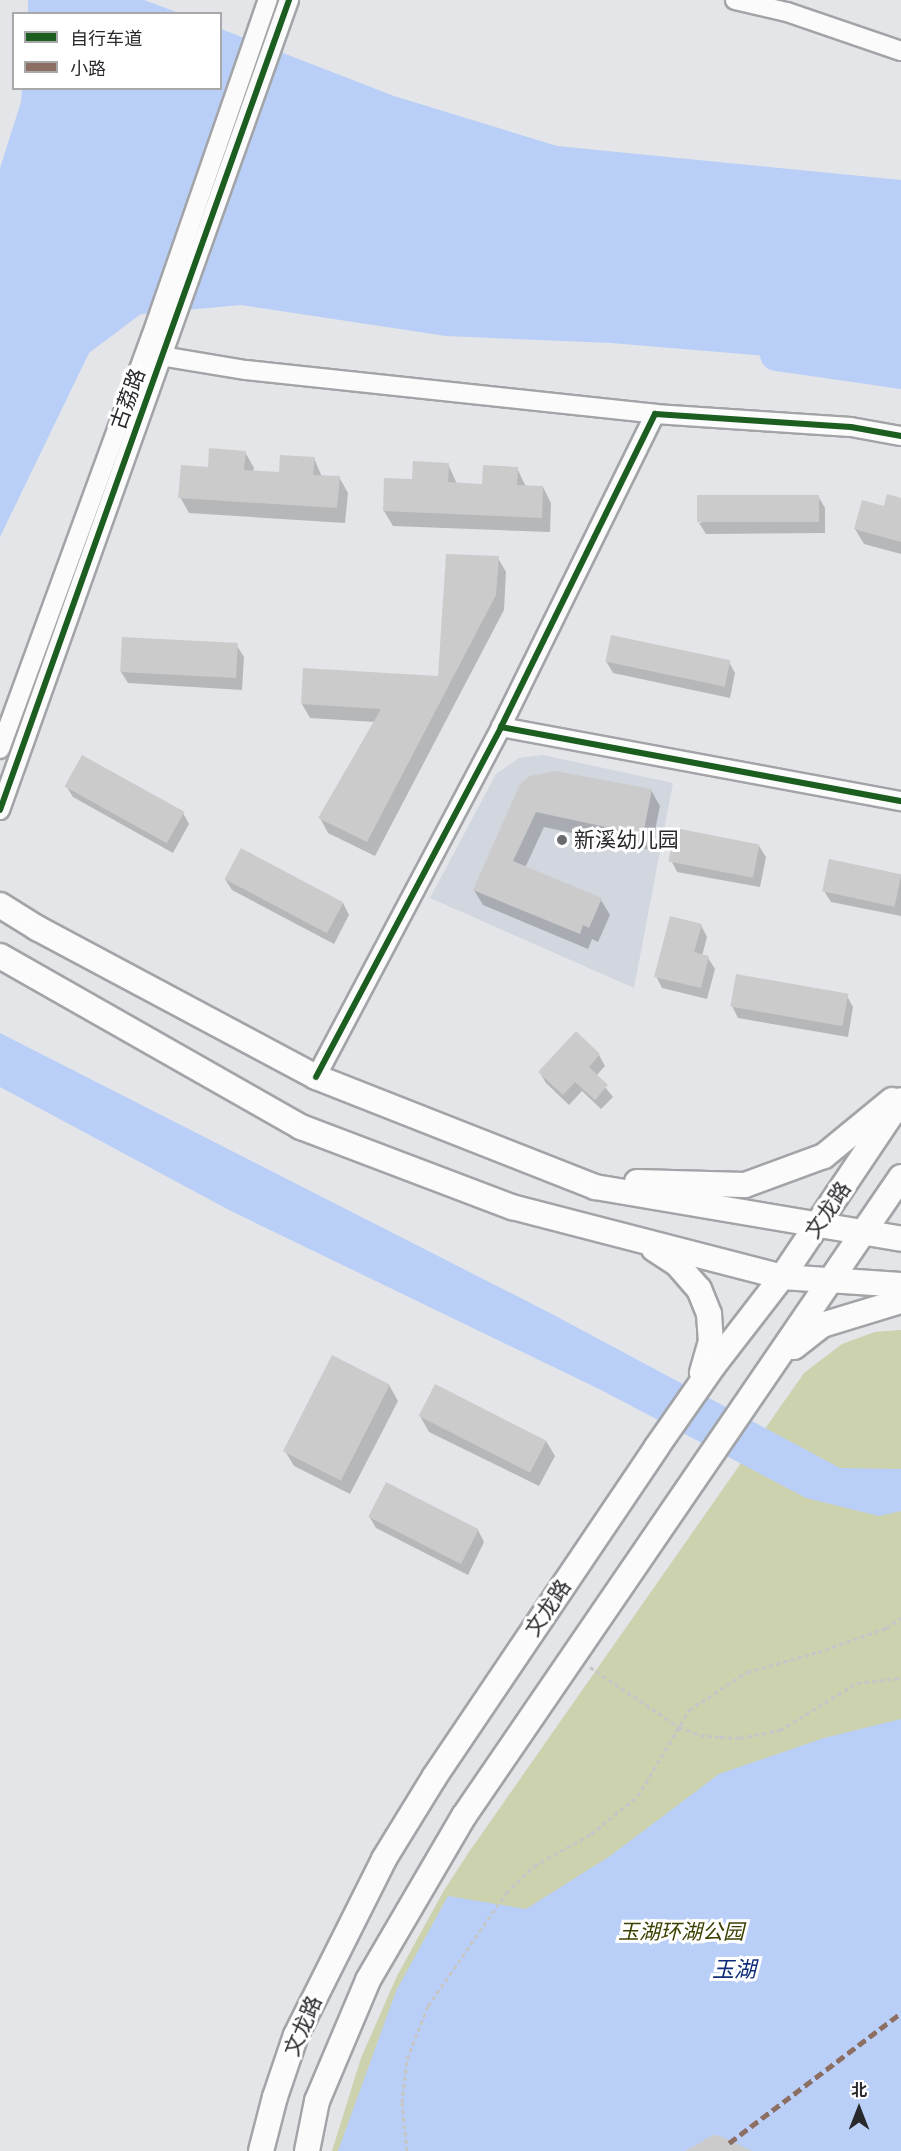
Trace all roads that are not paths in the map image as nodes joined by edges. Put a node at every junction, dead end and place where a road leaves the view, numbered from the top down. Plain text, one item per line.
1 (268, 0) edge
2 (289, 0) edge
3 (735, 0) edge
4 (901, 51) edge
5 (159, 344) junction
6 (655, 414) junction
7 (901, 436) edge
8 (501, 727) junction
9 (0, 749) edge
10 (901, 801) edge
11 (0, 810) edge
12 (0, 905) edge
13 (0, 956) edge
14 (316, 1077) junction
15 (901, 1093) edge
16 (901, 1100) edge
17 (532, 1162) junction
18 (901, 1177) edge
19 (817, 1227) junction
20 (863, 1233) junction
21 (901, 1239) edge
22 (639, 1240) junction
23 (782, 1277) junction
24 (832, 1279) junction
25 (901, 1285) edge
26 (901, 1301) edge
27 (774, 1364) junction
28 (698, 1389) junction
29 (261, 2151) edge
30 (307, 2151) edge

1 - 5 street, 古荔路
2 - 5 street, 古荔路
3 - 4 street
5 - 6 street
5 - 9 street, 古荔路
5 - 11 street, 古荔路
6 - 7 street
6 - 8 street
8 - 10 street
8 - 14 street
12 - 14 main road
13 - 22 main road
14 - 17 main road
15 - 17 main road
16 - 19 main road, 文龙路
17 - 19 main road
18 - 20 main road, 文龙路
19 - 20 main road
19 - 23 main road, 文龙路
20 - 21 main road
20 - 24 main road, 文龙路
22 - 23 main road
22 - 28 main road
23 - 24 main road
23 - 28 main road, 文龙路
24 - 25 main road
24 - 27 main road, 文龙路
26 - 27 main road
27 - 30 main road, 文龙路
28 - 29 main road, 文龙路

